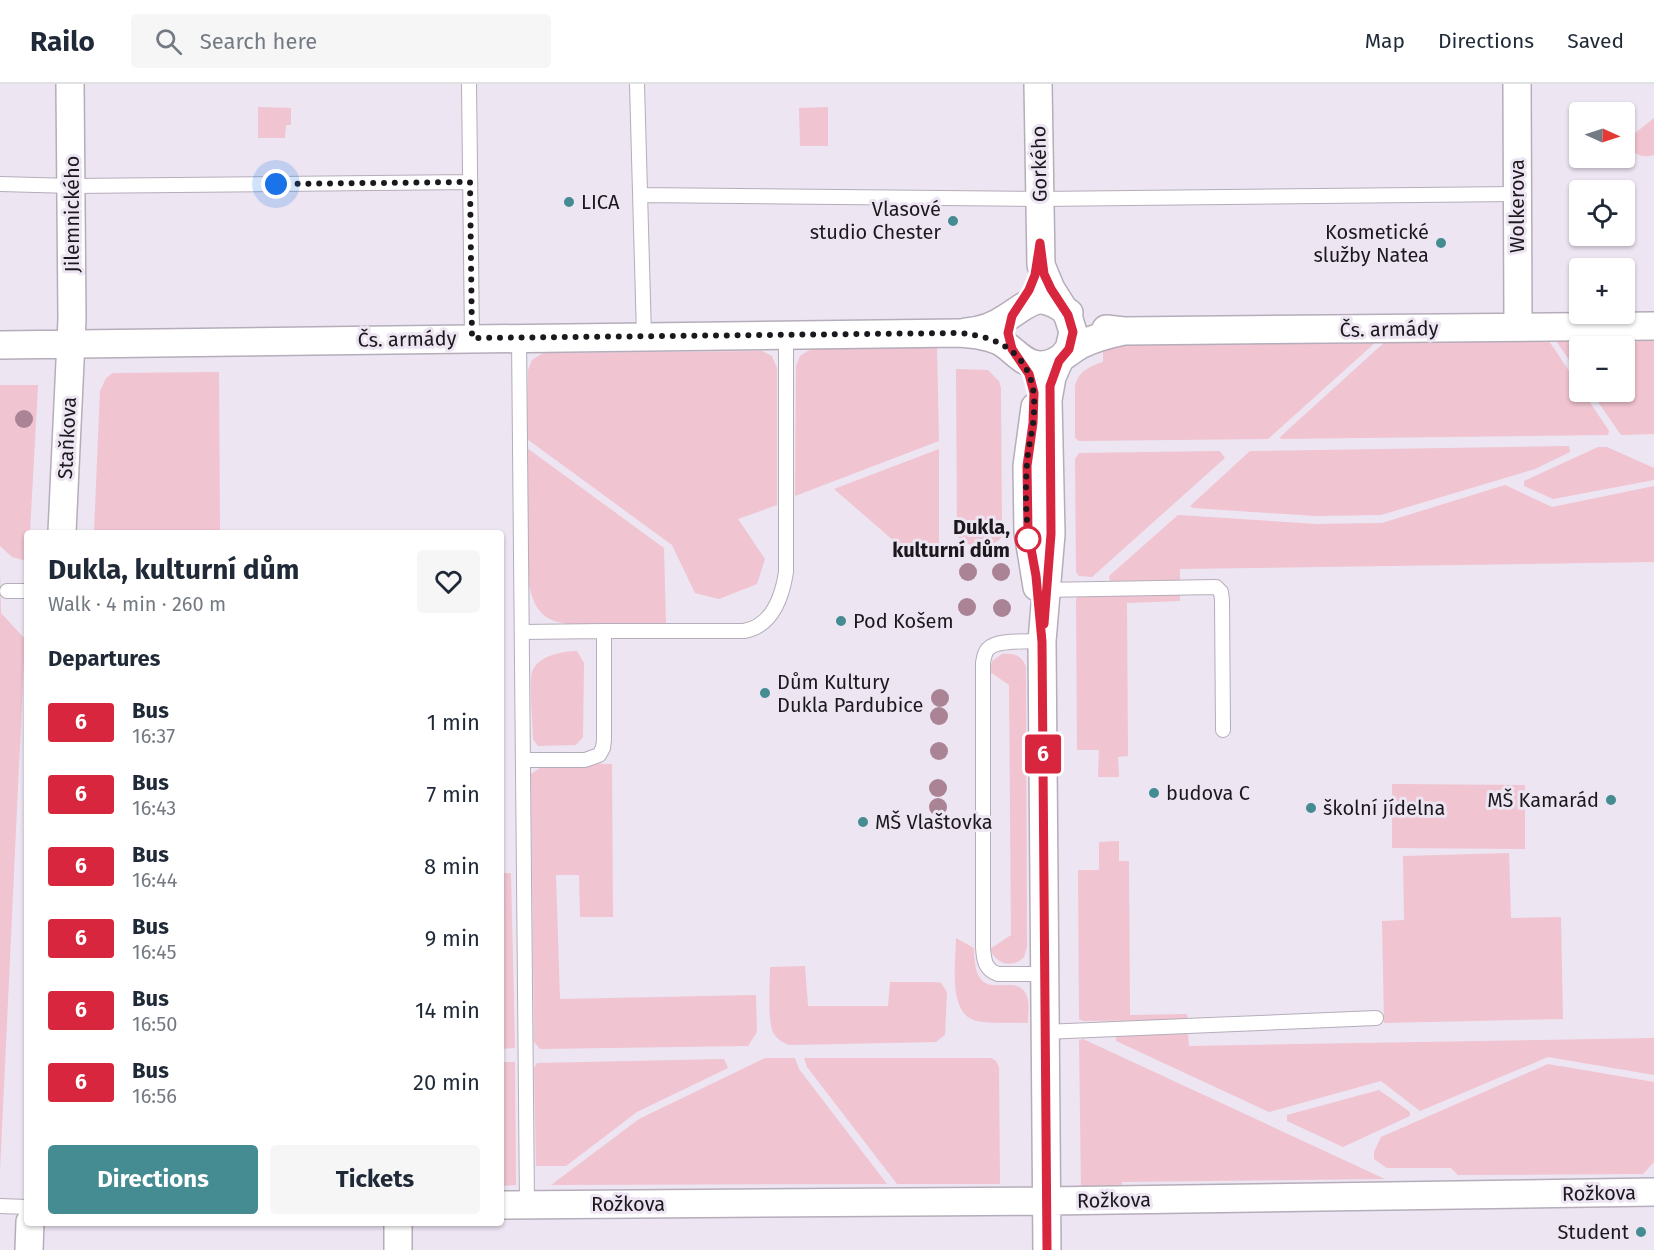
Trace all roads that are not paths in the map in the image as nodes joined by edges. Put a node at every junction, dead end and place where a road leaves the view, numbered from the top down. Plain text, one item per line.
1 (70, 84) edge
2 (469, 84) edge
3 (638, 84) edge
4 (1038, 84) edge
5 (1517, 84) edge
6 (470, 182) junction
7 (0, 184) edge
8 (72, 186) junction
9 (1516, 194) junction
10 (641, 195) junction
11 (1039, 199) junction
12 (1040, 243) junction
13 (1063, 309) junction
14 (1017, 310) junction
15 (1654, 326) edge
16 (1518, 327) junction
17 (1125, 331) junction
18 (958, 333) junction
19 (786, 335) junction
20 (644, 336) junction
21 (472, 338) junction
22 (519, 338) junction
23 (71, 343) junction
24 (0, 345) edge
25 (1017, 356) junction
26 (1064, 356) junction
27 (62, 530) edge
28 (1042, 590) junction
29 (7, 591) dead end
30 (24, 591) edge
31 (603, 631) junction
32 (522, 632) junction
33 (1042, 642) junction
34 (1223, 730) dead end
35 (524, 760) junction
36 (1043, 974) junction
37 (1376, 1018) dead end
38 (1044, 1032) junction
39 (1654, 1192) edge
40 (1047, 1201) junction
41 (514, 1205) edge
42 (0, 1206) edge
43 (24, 1206) edge
44 (30, 1226) edge
45 (398, 1226) edge
46 (29, 1250) edge
47 (398, 1250) edge
48 (1047, 1250) edge

1 - 8 street, Jilemnického
2 - 6 lane
3 - 10 lane
4 - 11 street, Gorkého
5 - 9 street, Wolkerova
6 - 8 lane
6 - 21 lane
7 - 8 lane
8 - 23 street, Jilemnického
9 - 11 lane
9 - 16 street, Wolkerova
10 - 11 lane
10 - 20 lane
11 - 12 street, Gorkého
12 - 13 street, Gorkého
12 - 14 street, Gorkého
13 - 14 street, Čs. armády
13 - 17 street, Čs. armády
13 - 26 street, Gorkého
14 - 18 street, Čs. armády
14 - 25 street, Gorkého
15 - 16 street, Čs. armády
16 - 17 street, Čs. armády
17 - 26 street, Čs. armády
18 - 19 street, Čs. armády
18 - 25 street, Čs. armády
19 - 20 street, Čs. armády
19 - 31 lane
20 - 22 street, Čs. armády
21 - 22 street, Čs. armády
21 - 23 street, Čs. armády
22 - 32 lane
23 - 24 street, Čs. armády
23 - 27 street, Staňkova
25 - 26 street, Čs. armády
25 - 28 street, Gorkého
26 - 28 street, Gorkého
28 - 33 street, Gorkého
28 - 34 lane
29 - 30 lane
31 - 32 lane
31 - 35 lane
32 - 35 lane
33 - 36 street, Gorkého
33 - 36 lane
35 - 41 lane
36 - 38 street, Gorkého
37 - 38 lane
38 - 40 street, Gorkého
39 - 40 street, Rožkova
40 - 41 street, Rožkova
40 - 48 street, Gorkého
42 - 43 lane
44 - 46 street
45 - 47 street

